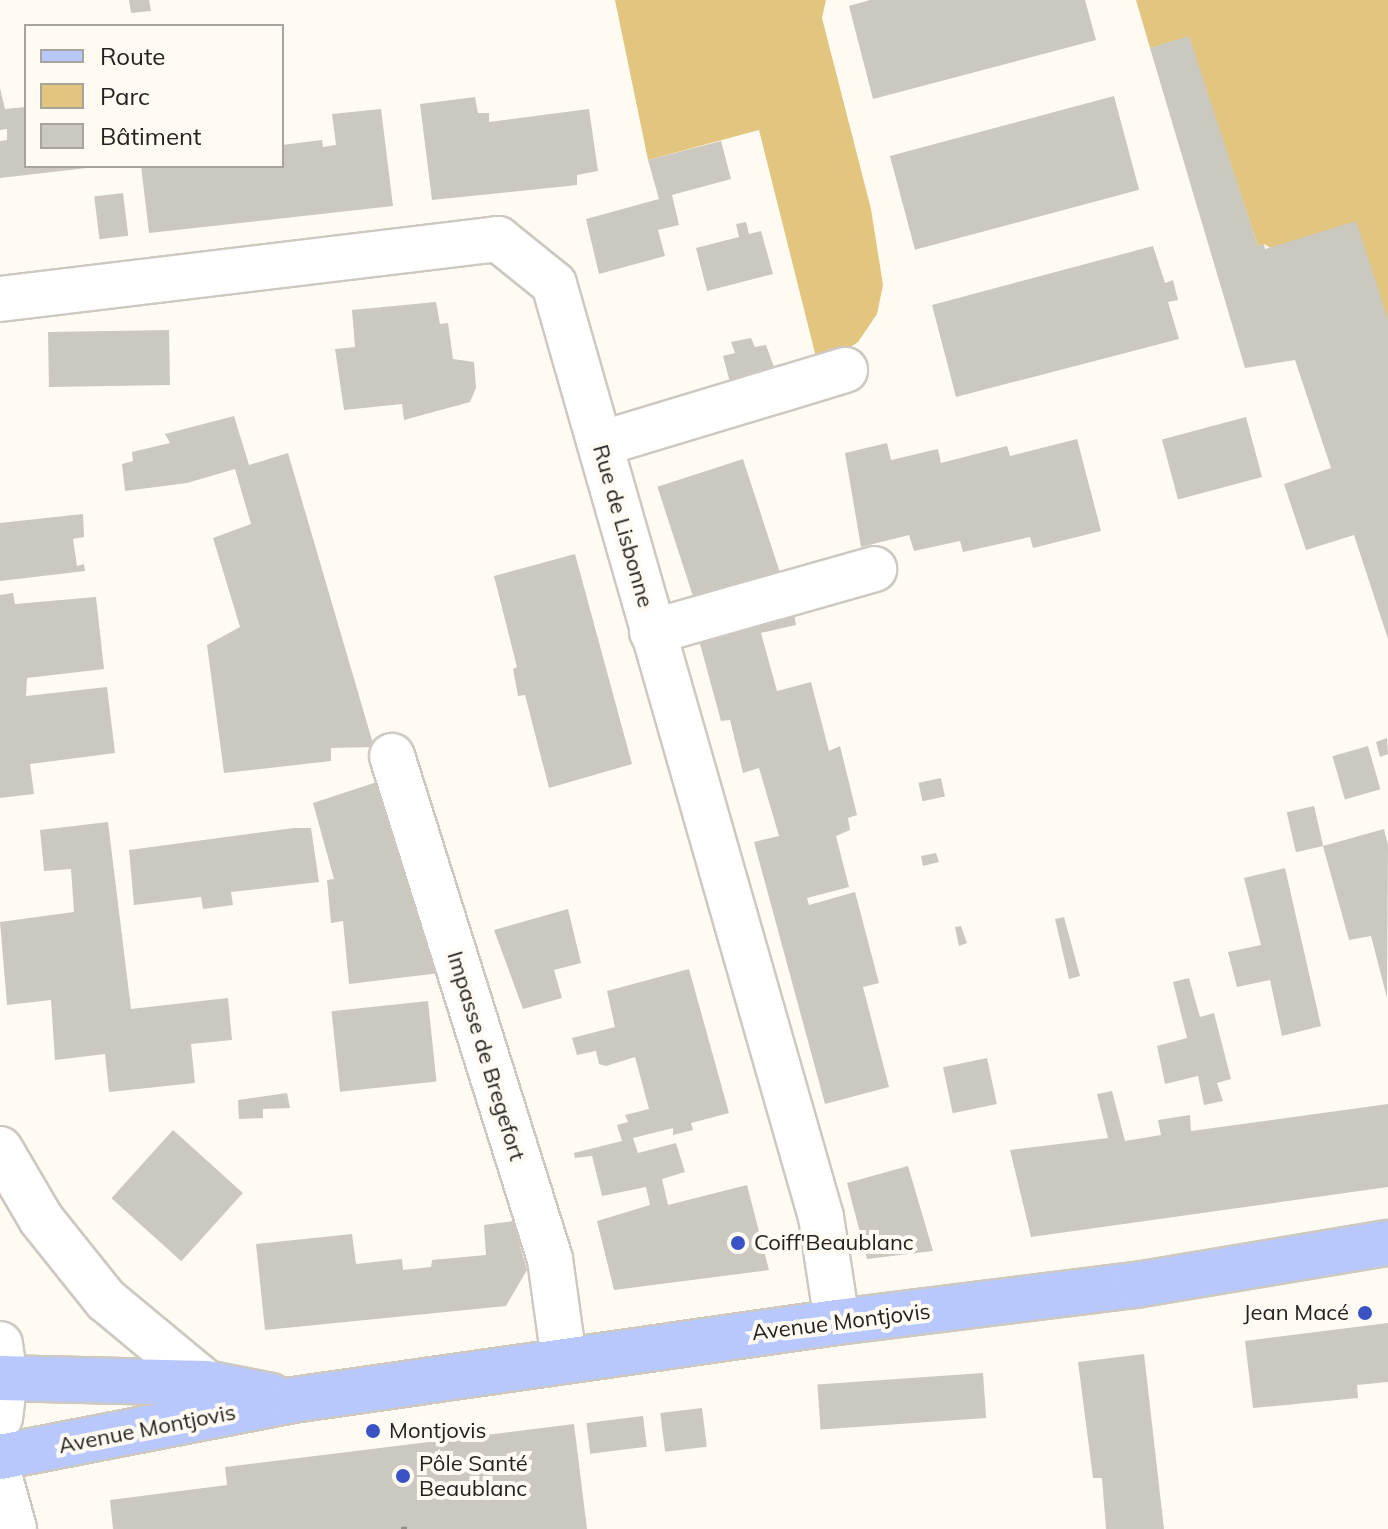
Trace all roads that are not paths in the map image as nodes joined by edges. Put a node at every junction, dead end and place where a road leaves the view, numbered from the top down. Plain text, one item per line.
1 (0, 299) edge
2 (845, 370) dead end
3 (600, 444) junction
4 (874, 569) dead end
5 (652, 632) junction
6 (392, 756) dead end
7 (0, 1149) edge
8 (1388, 1243) edge
9 (837, 1322) junction
10 (564, 1360) junction
11 (1, 1380) edge
12 (206, 1383) junction
13 (293, 1400) junction
14 (0, 1457) edge
15 (0, 1478) edge
16 (14, 1529) edge

1 - 3 street, Rue de Lisbonne
2 - 3 street
3 - 5 street, Rue de Lisbonne
4 - 5 street
5 - 9 street, Rue de Lisbonne
6 - 10 street, Impasse de Bregefort
7 - 12 street
8 - 9 main road, Avenue Montjovis
9 - 10 main road, Avenue Montjovis
10 - 13 main road, Avenue Montjovis
11 - 12 main road, Avenue Montjovis
12 - 13 main road, Avenue Montjovis
13 - 14 main road, Avenue Montjovis
15 - 16 street

